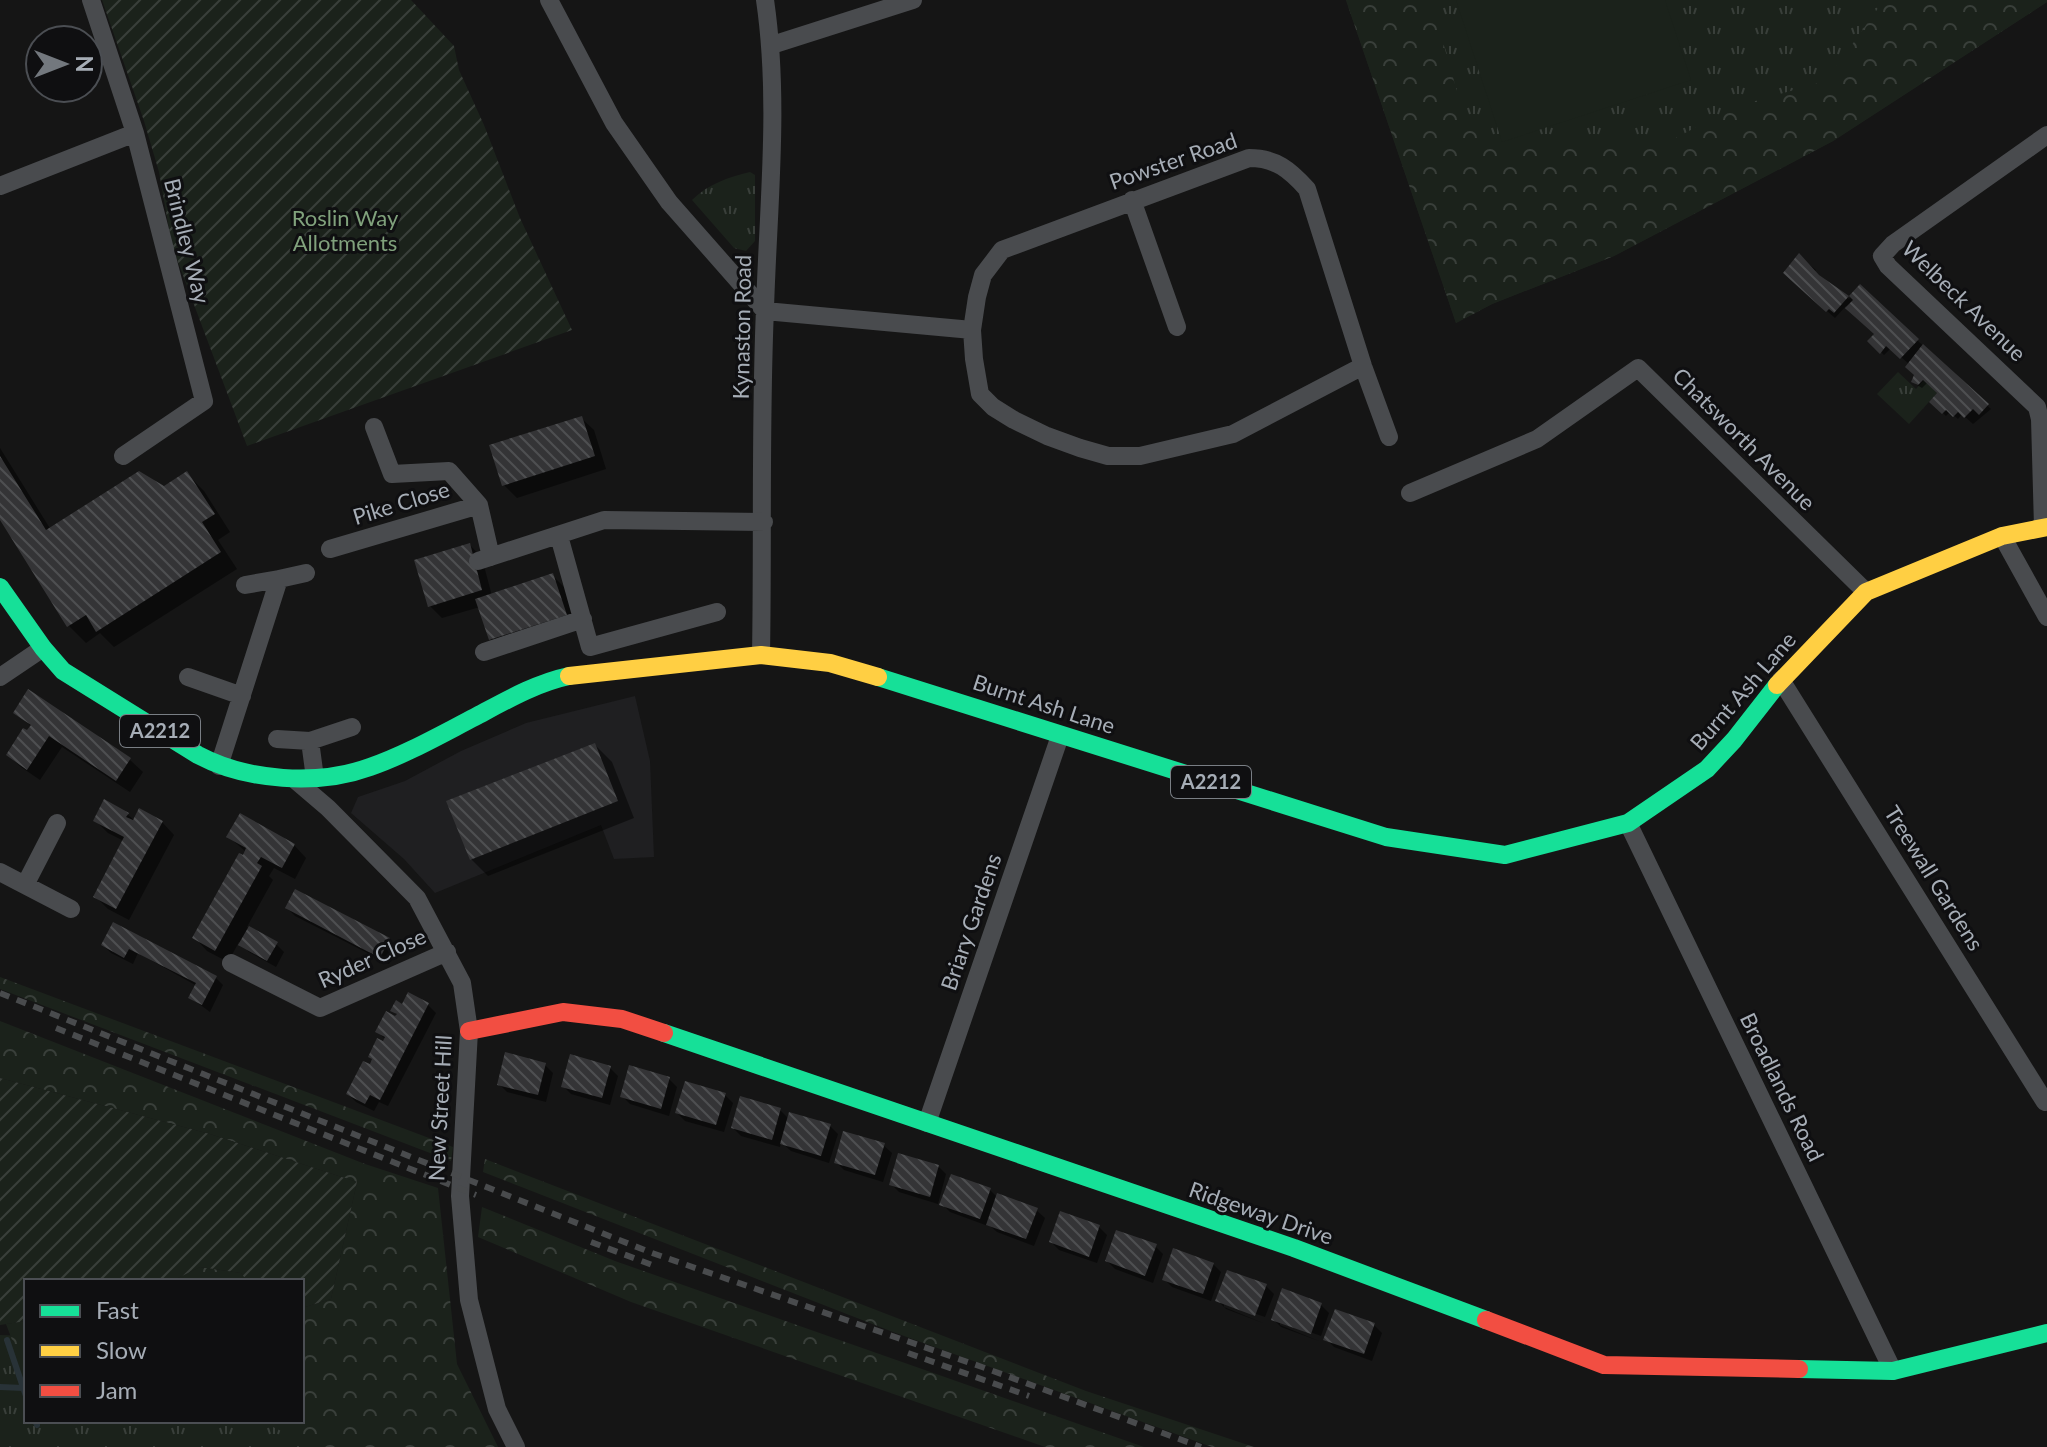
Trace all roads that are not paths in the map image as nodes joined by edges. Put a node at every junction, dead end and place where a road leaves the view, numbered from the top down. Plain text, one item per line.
1 (91, 0) edge
2 (549, 0) edge
3 (765, 0) edge
4 (913, 0) edge
5 (772, 45) junction
6 (135, 133) junction
7 (2047, 135) edge
8 (0, 186) edge
9 (1132, 200) junction
10 (765, 311) junction
11 (1177, 327) dead end
12 (972, 330) junction
13 (1363, 366) junction
14 (374, 427) dead end
15 (1389, 437) dead end
16 (123, 456) dead end
17 (1410, 493) dead end
18 (479, 505) junction
19 (764, 522) junction
20 (2045, 527) edge
21 (559, 536) junction
22 (2002, 536) junction
23 (330, 549) dead end
24 (306, 573) dead end
25 (279, 579) junction
26 (245, 585) dead end
27 (0, 587) edge
28 (1866, 592) junction
29 (717, 612) dead end
30 (2047, 617) edge
31 (583, 619) junction
32 (43, 648) junction
33 (484, 652) dead end
34 (761, 655) junction
35 (0, 677) edge
36 (188, 677) dead end
37 (1781, 680) junction
38 (242, 696) junction
39 (352, 727) dead end
40 (1060, 736) junction
41 (277, 739) dead end
42 (310, 741) junction
43 (219, 766) junction
44 (315, 778) junction
45 (294, 779) junction
46 (57, 823) dead end
47 (1628, 823) junction
48 (0, 872) edge
49 (25, 885) junction
50 (71, 909) dead end
51 (447, 952) junction
52 (231, 963) dead end
53 (469, 1031) junction
54 (2045, 1102) edge
55 (927, 1123) junction
56 (2047, 1333) edge
57 (1893, 1371) junction
58 (516, 1447) edge

1 - 6 street, Brindley Way
2 - 10 street
3 - 5 street, Kynaston Road
4 - 5 street
5 - 10 street, Kynaston Road
6 - 8 street
6 - 16 street, Brindley Way
7 - 20 street, Welbeck Avenue
9 - 11 street
9 - 12 street, Powster Road
9 - 13 street, Powster Road
10 - 12 street
10 - 19 street, Kynaston Road
12 - 13 street, Powster Road
13 - 15 street, Powster Road
14 - 18 street
17 - 28 street, Chatsworth Avenue
18 - 21 street, Pike Close
18 - 23 street, Pike Close
19 - 21 street, Pike Close
19 - 34 street, Kynaston Road
20 - 22 main road, Burnt Ash Lane / A2212
21 - 31 street
22 - 28 main road, Burnt Ash Lane / A2212
22 - 30 street
24 - 25 street
25 - 26 street
25 - 38 street
27 - 32 main road, Burnt Ash Lane / A2212
28 - 37 main road, Burnt Ash Lane / A2212
29 - 31 street
31 - 33 street
32 - 35 street
32 - 43 main road, Burnt Ash Lane / A2212
34 - 40 main road, Burnt Ash Lane / A2212
34 - 44 main road, Burnt Ash Lane / A2212
36 - 38 street
37 - 47 main road, Burnt Ash Lane / A2212
37 - 54 street, Treewall Gardens
38 - 43 street
39 - 42 street
40 - 47 main road, Burnt Ash Lane / A2212
40 - 55 street, Briary Gardens
41 - 42 street
42 - 44 street
43 - 45 main road, Burnt Ash Lane / A2212
44 - 45 main road, Burnt Ash Lane / A2212
45 - 51 street, New Street Hill
46 - 49 street
47 - 57 street, Broadlands Road
48 - 49 street
49 - 50 street
51 - 52 street, Ryder Close
51 - 53 street, New Street Hill
53 - 55 main road, Ridgeway Drive
53 - 58 street, New Street Hill
55 - 57 main road, Ridgeway Drive
56 - 57 main road, Ridgeway Drive

